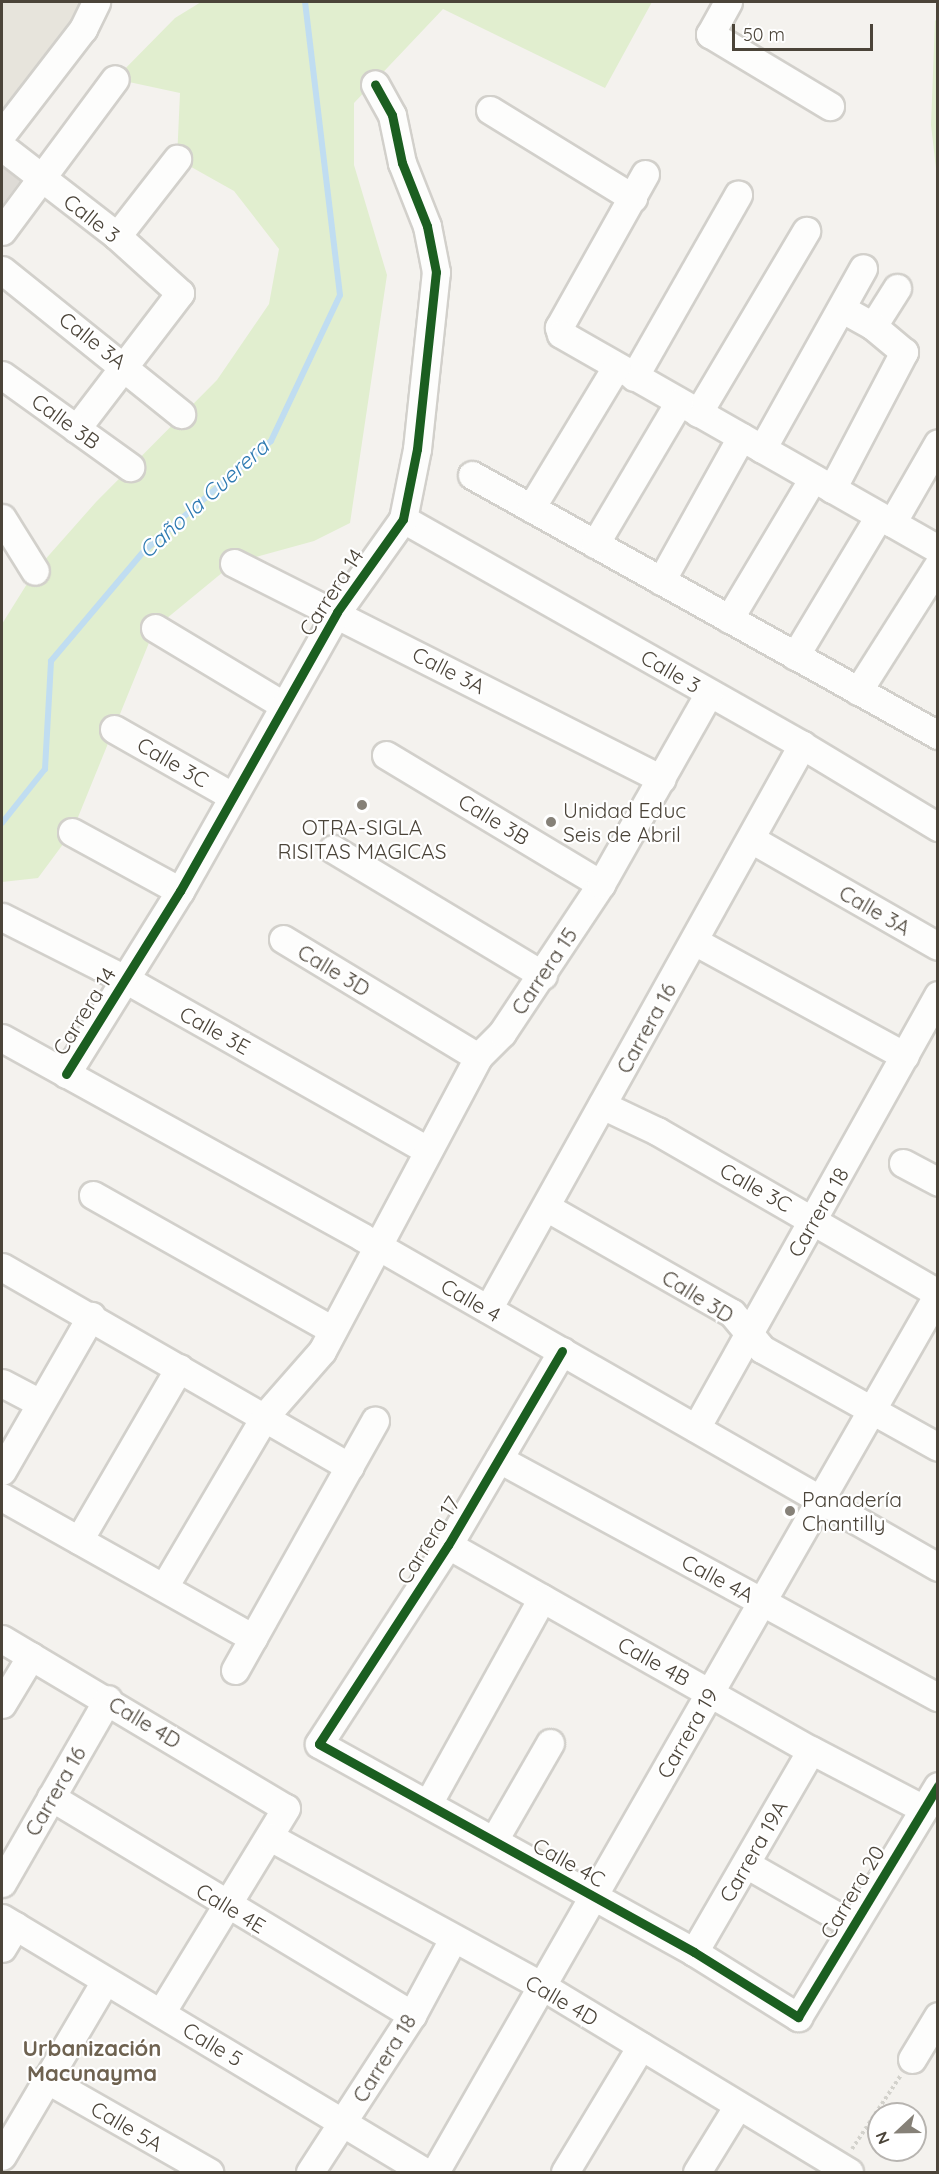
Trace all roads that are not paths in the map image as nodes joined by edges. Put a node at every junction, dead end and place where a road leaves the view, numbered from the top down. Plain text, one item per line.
1 (96, 2) edge
2 (728, 2) edge
3 (115, 78) dead end
4 (375, 84) dead end
5 (831, 106) dead end
6 (490, 110) dead end
7 (2, 134) edge
8 (2, 147) edge
9 (177, 159) dead end
10 (645, 174) dead end
11 (42, 180) junction
12 (738, 195) dead end
13 (633, 198) junction
14 (2, 231) edge
15 (806, 231) dead end
16 (117, 236) junction
17 (863, 268) dead end
18 (2, 270) edge
19 (897, 288) dead end
20 (843, 309) junction
21 (873, 326) junction
22 (126, 365) junction
23 (625, 372) junction
24 (2, 375) edge
25 (688, 407) junction
26 (181, 414) dead end
27 (76, 429) junction
28 (751, 443) junction
29 (938, 443) edge
30 (130, 467) dead end
31 (472, 475) dead end
32 (822, 483) junction
33 (531, 508) junction
34 (2, 518) edge
35 (403, 519) junction
36 (885, 519) junction
37 (595, 544) junction
38 (938, 549) edge
39 (234, 562) dead end
40 (938, 565) edge
41 (35, 571) dead end
42 (661, 581) junction
43 (337, 612) junction
44 (729, 619) junction
45 (154, 628) dead end
46 (795, 656) junction
47 (858, 691) junction
48 (709, 693) junction
49 (283, 705) junction
50 (933, 724) edge
51 (114, 729) dead end
52 (802, 745) junction
53 (386, 755) dead end
54 (662, 779) junction
55 (232, 796) junction
56 (938, 827) edge
57 (72, 832) dead end
58 (751, 839) junction
59 (333, 849) dead end
60 (602, 884) junction
61 (180, 891) junction
62 (2, 917) edge
63 (283, 939) dead end
64 (694, 940) junction
65 (938, 946) edge
66 (543, 975) junction
67 (125, 980) junction
68 (938, 995) edge
69 (2, 1038) edge
70 (905, 1056) junction
71 (478, 1057) junction
72 (66, 1074) junction
73 (602, 1105) junction
74 (426, 1149) junction
75 (903, 1163) dead end
76 (938, 1182) edge
77 (93, 1195) dead end
78 (546, 1207) junction
79 (814, 1220) junction
80 (378, 1246) junction
81 (2, 1268) edge
82 (938, 1293) edge
83 (488, 1310) junction
84 (91, 1316) junction
85 (333, 1330) junction
86 (747, 1331) junction
87 (562, 1351) junction
88 (179, 1368) junction
89 (2, 1383) edge
90 (40, 1403) junction
91 (868, 1411) junction
92 (265, 1416) junction
93 (375, 1421) dead end
94 (696, 1428) junction
95 (938, 1447) edge
96 (499, 1459) junction
97 (350, 1467) junction
98 (2, 1471) edge
99 (2, 1497) edge
100 (821, 1500) junction
101 (79, 1540) junction
102 (448, 1545) junction
103 (938, 1567) edge
104 (165, 1587) junction
105 (542, 1598) junction
106 (762, 1602) junction
107 (253, 1638) junction
108 (2, 1639) edge
109 (31, 1656) junction
110 (235, 1670) dead end
111 (710, 1693) junction
112 (938, 1697) edge
113 (108, 1699) junction
114 (2, 1704) edge
115 (550, 1743) dead end
116 (319, 1744) joint
117 (811, 1750) junction
118 (51, 1797) junction
119 (931, 1797) edge
120 (429, 1802) junction
121 (270, 1837) junction
122 (494, 1840) junction
123 (746, 1864) junction
124 (2, 1883) edge
125 (593, 1897) junction
126 (225, 1905) junction
127 (854, 1925) junction
128 (6, 1931) edge
129 (453, 1939) junction
130 (694, 1952) junction
131 (105, 1981) junction
132 (542, 1986) junction
133 (160, 2013) junction
134 (412, 2015) junction
135 (938, 2016) edge
136 (798, 2017) joint
137 (641, 2046) junction
138 (912, 2059) road end
139 (46, 2079) junction
140 (737, 2108) junction
141 (343, 2123) junction
142 (2, 2156) edge
143 (844, 2170) edge
144 (209, 2172) edge
145 (310, 2172) edge
146 (424, 2172) edge
147 (435, 2172) edge
148 (565, 2172) edge
149 (697, 2172) edge

1 - 7 street
2 - 5 street
3 - 11 street
4 - 35 street, Carrera 14
6 - 13 street
8 - 11 street, Calle 3
9 - 16 street
10 - 13 street
11 - 14 street
11 - 16 street, Calle 3
12 - 23 street
13 - 23 street
15 - 25 street
16 - 22 street, Calle 3
17 - 20 street
18 - 22 street, Calle 3A
19 - 21 street
20 - 21 street
20 - 28 street
21 - 32 street
22 - 26 street, Calle 3A
22 - 27 street
23 - 25 street
23 - 33 street
24 - 27 street, Calle 3B
25 - 28 street
25 - 37 street
27 - 30 street, Calle 3B
28 - 32 street
28 - 42 street
29 - 36 street
31 - 33 street
32 - 36 street
32 - 44 street
33 - 37 street
34 - 41 street
35 - 43 street, Carrera 14
35 - 48 street, Calle 3
36 - 38 street
36 - 46 street
37 - 42 street
39 - 43 street, Calle 3A
40 - 47 street
42 - 44 street
43 - 49 street, Carrera 14
43 - 54 street, Calle 3A
44 - 46 street
45 - 49 street
46 - 47 street
47 - 50 street
48 - 52 street, Calle 3
48 - 54 street, Carrera 15
49 - 55 street, Carrera 14
51 - 55 street, Calle 3C
52 - 56 street, Calle 3
52 - 58 street, Carrera 16
53 - 60 street, Calle 3B
54 - 60 street, Carrera 15
55 - 61 street, Carrera 14
57 - 61 street
58 - 64 street, Carrera 16
58 - 65 street, Calle 3A
59 - 66 street
60 - 66 street, Carrera 15
61 - 67 street, Carrera 14
62 - 67 street, Calle 3E
63 - 71 street, Calle 3D
64 - 70 street
64 - 73 street, Carrera 16
66 - 71 street, Carrera 15
67 - 72 street, Carrera 14
67 - 74 street, Calle 3E
68 - 70 street, Carrera 18
69 - 72 street, Calle 4
70 - 79 street, Carrera 18
71 - 74 street, Carrera 15
72 - 80 street, Calle 4
73 - 78 street, Carrera 16
73 - 79 street, Calle 3C
74 - 80 street, Carrera 15
75 - 76 street
77 - 85 street
78 - 83 street, Carrera 16
78 - 86 street, Calle 3D
79 - 82 street, Calle 3C
79 - 86 street, Carrera 18
80 - 83 street, Calle 4
80 - 85 street, Carrera 15
81 - 84 street
82 - 91 street, Carrera 19
83 - 87 street, Calle 4
84 - 88 street
84 - 90 street
85 - 92 street, Carrera 15
86 - 91 street, Calle 3D
86 - 94 street, Carrera 18
87 - 94 street, Calle 4
87 - 96 street, Carrera 17
88 - 92 street
88 - 101 street
89 - 90 street
90 - 98 street
91 - 95 street, Calle 3D
91 - 100 street, Carrera 19
92 - 97 street
92 - 104 street, Carrera 15
93 - 97 street
94 - 100 street, Calle 4
96 - 102 street, Carrera 17
96 - 106 street, Calle 4A
97 - 107 street
99 - 101 street
100 - 103 street, Calle 4
100 - 106 street, Carrera 19
101 - 104 street
102 - 105 street, Calle 4B
102 - 116 street, Carrera 17
104 - 107 street
105 - 111 street, Calle 4B
105 - 120 street
106 - 111 street, Carrera 19
106 - 112 street, Calle 4A
107 - 110 street
108 - 109 street, Calle 4D
109 - 113 street, Calle 4D
109 - 114 street
111 - 117 street, Calle 4B
111 - 125 street, Carrera 19
113 - 118 street, Carrera 16
113 - 121 street, Calle 4D
115 - 122 street
116 - 120 street, Calle 4C
117 - 119 street, Calle 4B
117 - 123 street, Carrera 19A
118 - 124 street, Carrera 16
118 - 126 street, Calle 4E
119 - 127 street, Carrera 20
120 - 122 street, Calle 4C
121 - 126 street
121 - 129 street, Calle 4D
122 - 125 street, Calle 4C
123 - 127 street
123 - 130 street, Carrera 19A
125 - 130 street, Calle 4C
125 - 132 street, Carrera 19
126 - 133 street
126 - 134 street, Calle 4E
127 - 136 street, Carrera 20
128 - 131 street, Calle 5
129 - 132 street, Calle 4D
129 - 134 street, Carrera 18
130 - 136 street, Calle 4C
131 - 133 street, Calle 5
131 - 139 street
132 - 137 street, Calle 4D
132 - 147 street, Carrera 19
133 - 141 street, Calle 5
134 - 141 street, Carrera 18
135 - 138 street
137 - 140 street, Calle 4D
137 - 148 street
139 - 142 street
139 - 144 street, Calle 5A
140 - 143 street, Calle 4D
140 - 149 street
141 - 145 street, Carrera 18
141 - 146 street, Calle 5

